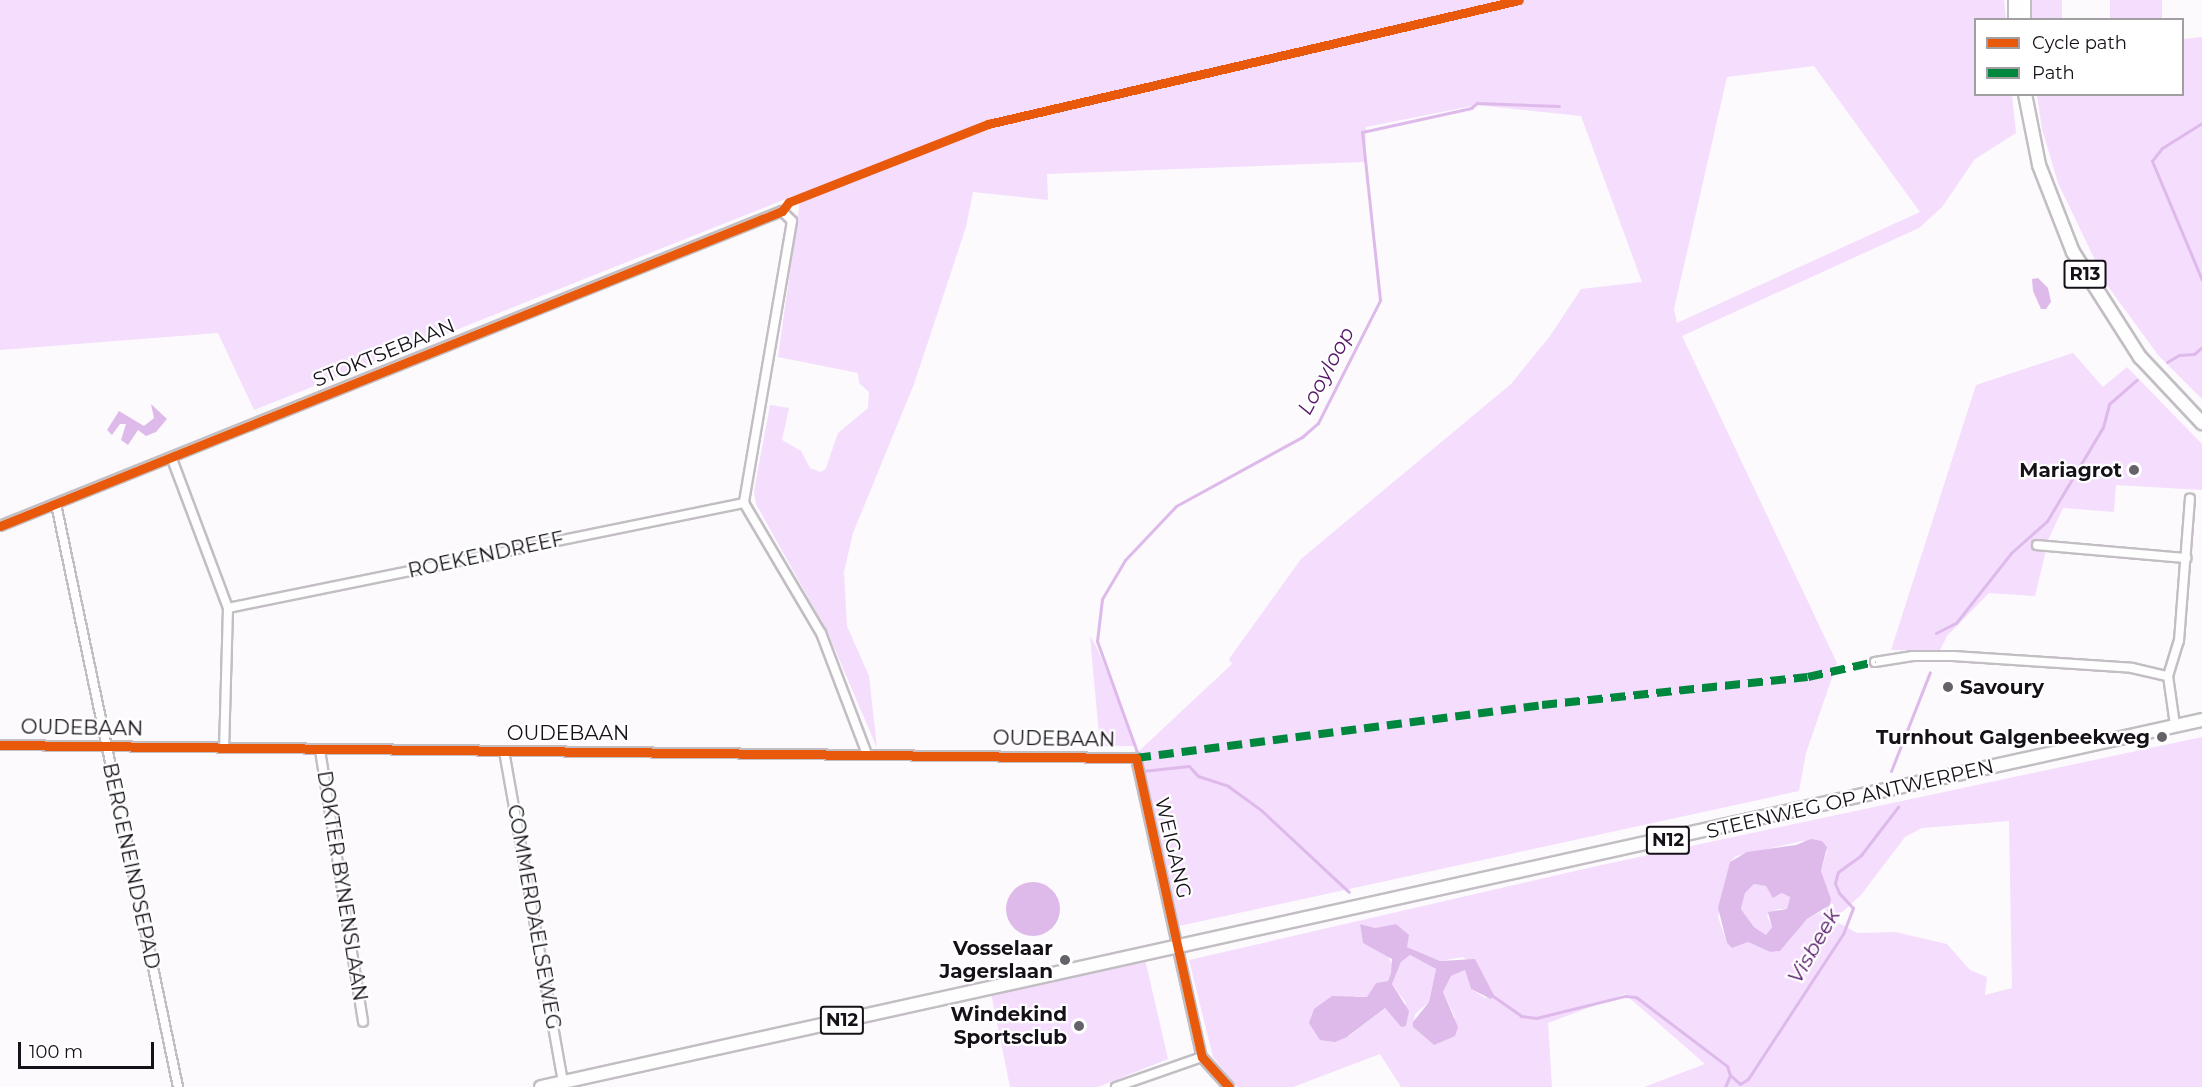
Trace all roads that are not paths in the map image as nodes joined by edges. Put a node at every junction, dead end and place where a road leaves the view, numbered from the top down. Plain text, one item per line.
1 (2014, 0) edge
2 (2024, 0) edge
3 (2015, 18) edge
4 (2025, 18) edge
5 (2025, 96) edge
6 (2202, 423) edge
7 (172, 459) junction
8 (2190, 498) dead end
9 (744, 503) junction
10 (56, 504) junction
11 (0, 526) edge
12 (2037, 545) dead end
13 (2186, 558) junction
14 (228, 608) junction
15 (1875, 662) dead end
16 (2168, 676) junction
17 (2202, 720) edge
18 (2175, 725) junction
19 (0, 745) edge
20 (106, 747) junction
21 (224, 748) junction
22 (320, 750) junction
23 (504, 751) junction
24 (867, 754) junction
25 (1136, 758) joint
26 (1178, 945) junction
27 (363, 1022) dead end
28 (1203, 1057) junction
29 (563, 1082) junction
30 (178, 1087) edge
31 (541, 1087) edge
32 (1116, 1087) edge
33 (1229, 1087) edge

1 - 3 main road
2 - 4 main road
5 - 6 main road, R13
7 - 9 street, STOKTSEBAAN
7 - 10 street, STOKTSEBAAN
7 - 14 street
8 - 13 street
9 - 14 street, ROEKENDREEF
9 - 24 street
10 - 11 street, STOKTSEBAAN
10 - 20 street, BERGENEINDSEPAD
12 - 13 street
13 - 16 street
14 - 21 street
15 - 16 street
16 - 18 street
17 - 18 main road, STEENWEG OP ANTWERPEN / N12
18 - 26 main road, STEENWEG OP ANTWERPEN / N12
19 - 20 street, OUDEBAAN
20 - 21 street, OUDEBAAN
20 - 30 street, BERGENEINDSEPAD
21 - 22 street, OUDEBAAN
22 - 23 street, OUDEBAAN
22 - 27 street, DOKTER BYNENSLAAN
23 - 24 street, OUDEBAAN
23 - 29 street, COMMERDAELSEWEG
24 - 25 street, OUDEBAAN
25 - 26 street, WEIGANG
26 - 28 street, WEIGANG
26 - 29 main road, N12
28 - 32 street
28 - 33 street
29 - 31 main road, N12

